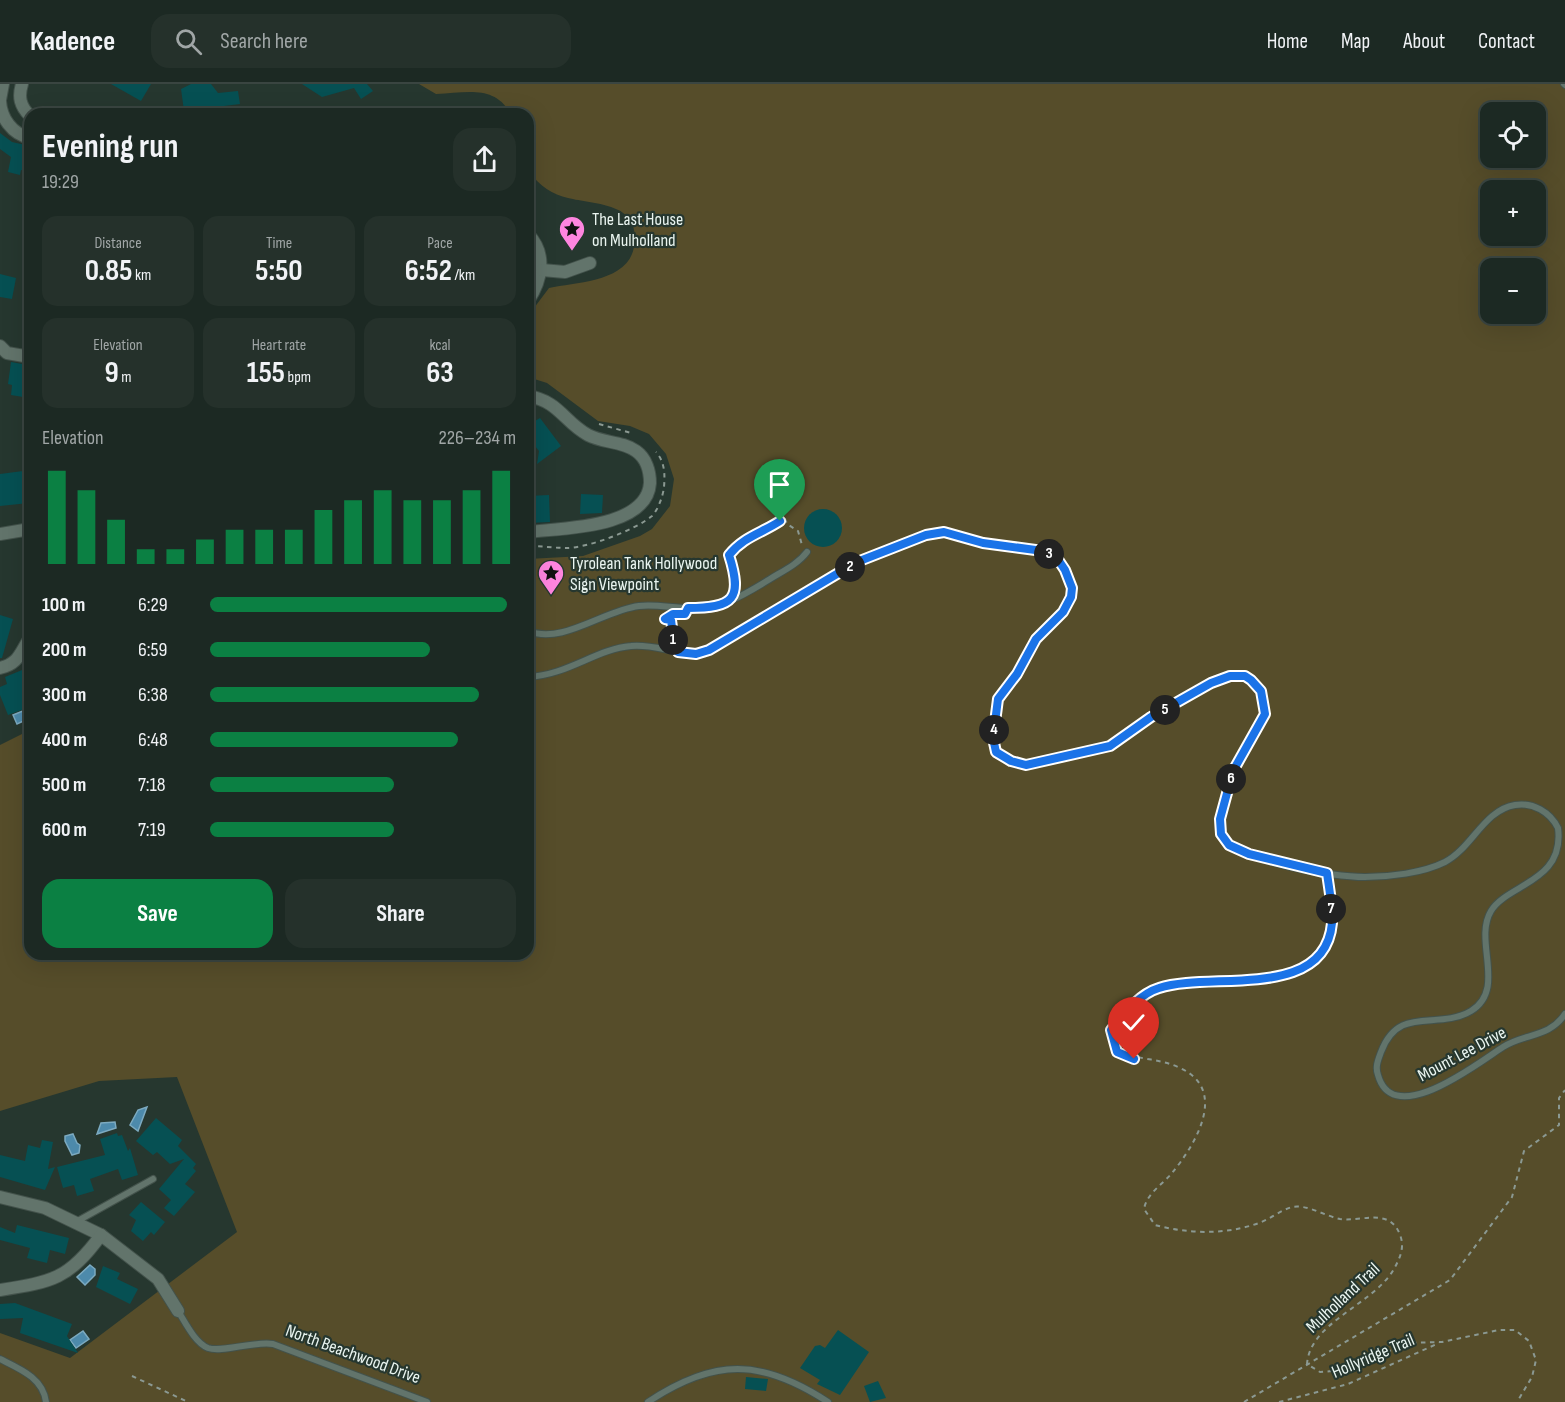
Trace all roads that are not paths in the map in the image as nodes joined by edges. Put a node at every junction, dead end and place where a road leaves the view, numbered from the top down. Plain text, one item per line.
1 (3, 84) edge
2 (22, 84) edge
3 (0, 100) edge
4 (24, 109) edge
5 (24, 135) edge
6 (534, 243) edge
7 (590, 263) dead end
8 (542, 270) junction
9 (534, 292) edge
10 (0, 345) edge
11 (24, 356) edge
12 (534, 398) edge
13 (24, 530) edge
14 (534, 532) edge
15 (0, 534) edge
16 (807, 552) road end
17 (534, 632) edge
18 (24, 649) edge
19 (0, 668) edge
20 (534, 676) edge
21 (1565, 1014) edge
22 (153, 1179) dead end
23 (0, 1197) edge
24 (73, 1223) junction
25 (101, 1235) junction
26 (0, 1290) edge
27 (178, 1311) joint
28 (0, 1359) edge
29 (46, 1402) edge
30 (428, 1402) edge
31 (648, 1402) edge
32 (828, 1402) edge

1 - 3 street
2 - 4 street
3 - 5 street
6 - 8 street
7 - 8 street
8 - 9 street
10 - 11 street
12 - 14 street
13 - 15 street
16 - 17 lane
18 - 19 street
20 - 21 lane, Mount Lee Drive
22 - 24 lane
23 - 24 street, North Beachwood Drive
24 - 25 street, North Beachwood Drive
25 - 26 street
25 - 27 street, North Beachwood Drive
27 - 30 lane, North Beachwood Drive
28 - 29 lane
31 - 32 lane

